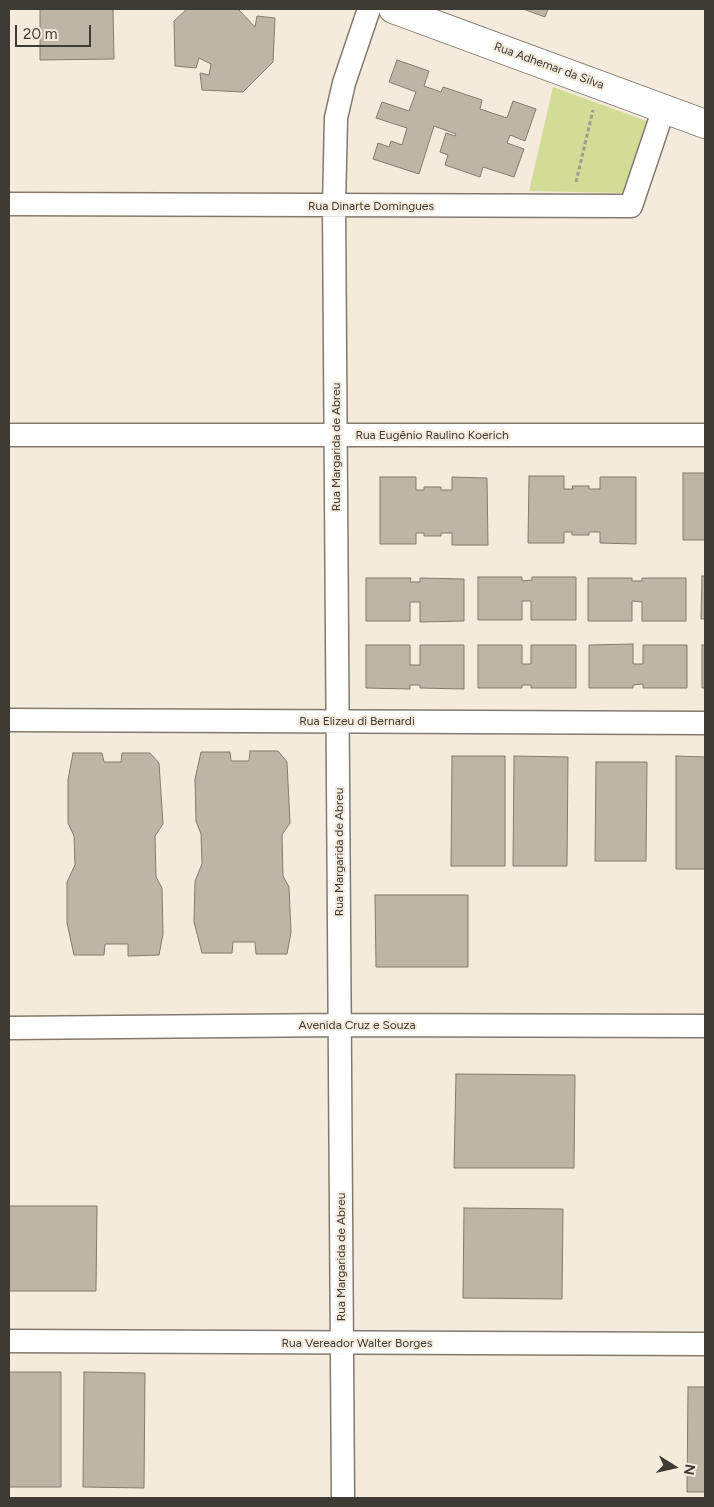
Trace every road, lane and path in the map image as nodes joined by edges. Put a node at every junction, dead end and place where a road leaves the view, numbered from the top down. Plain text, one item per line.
1 (369, 9) edge
2 (393, 9) edge
3 (594, 106) dead end
4 (664, 108) junction
5 (705, 124) edge
6 (574, 187) dead end
7 (9, 204) edge
8 (334, 206) junction
9 (9, 435) edge
10 (336, 435) junction
11 (705, 435) edge
12 (9, 720) edge
13 (338, 721) junction
14 (705, 723) edge
15 (340, 1024) junction
16 (705, 1026) edge
17 (9, 1028) edge
18 (9, 1341) edge
19 (342, 1343) junction
20 (705, 1344) edge
21 (343, 1498) edge

1 - 8 street, Rua Margarida de Abreu
2 - 4 street, Rua Adhemar da Silva
3 - 6 path
4 - 5 street, Rua Adhemar da Silva
4 - 8 street, Rua Dinarte Domingues
7 - 8 street, Rua Dinarte Domingues
8 - 10 street, Rua Margarida de Abreu
9 - 10 street, Rua Eugênio Raulino Koerich
10 - 11 street, Rua Eugênio Raulino Koerich
10 - 13 street, Rua Margarida de Abreu
12 - 13 street, Rua Elizeu di Bernardi
13 - 14 street, Rua Elizeu di Bernardi
13 - 15 street, Rua Margarida de Abreu
15 - 16 street, Avenida Cruz e Souza
15 - 17 street, Avenida Cruz e Souza
15 - 19 street, Rua Margarida de Abreu
18 - 19 street, Rua Vereador Walter Borges
19 - 20 street, Rua Vereador Walter Borges
19 - 21 street, Rua Margarida de Abreu

